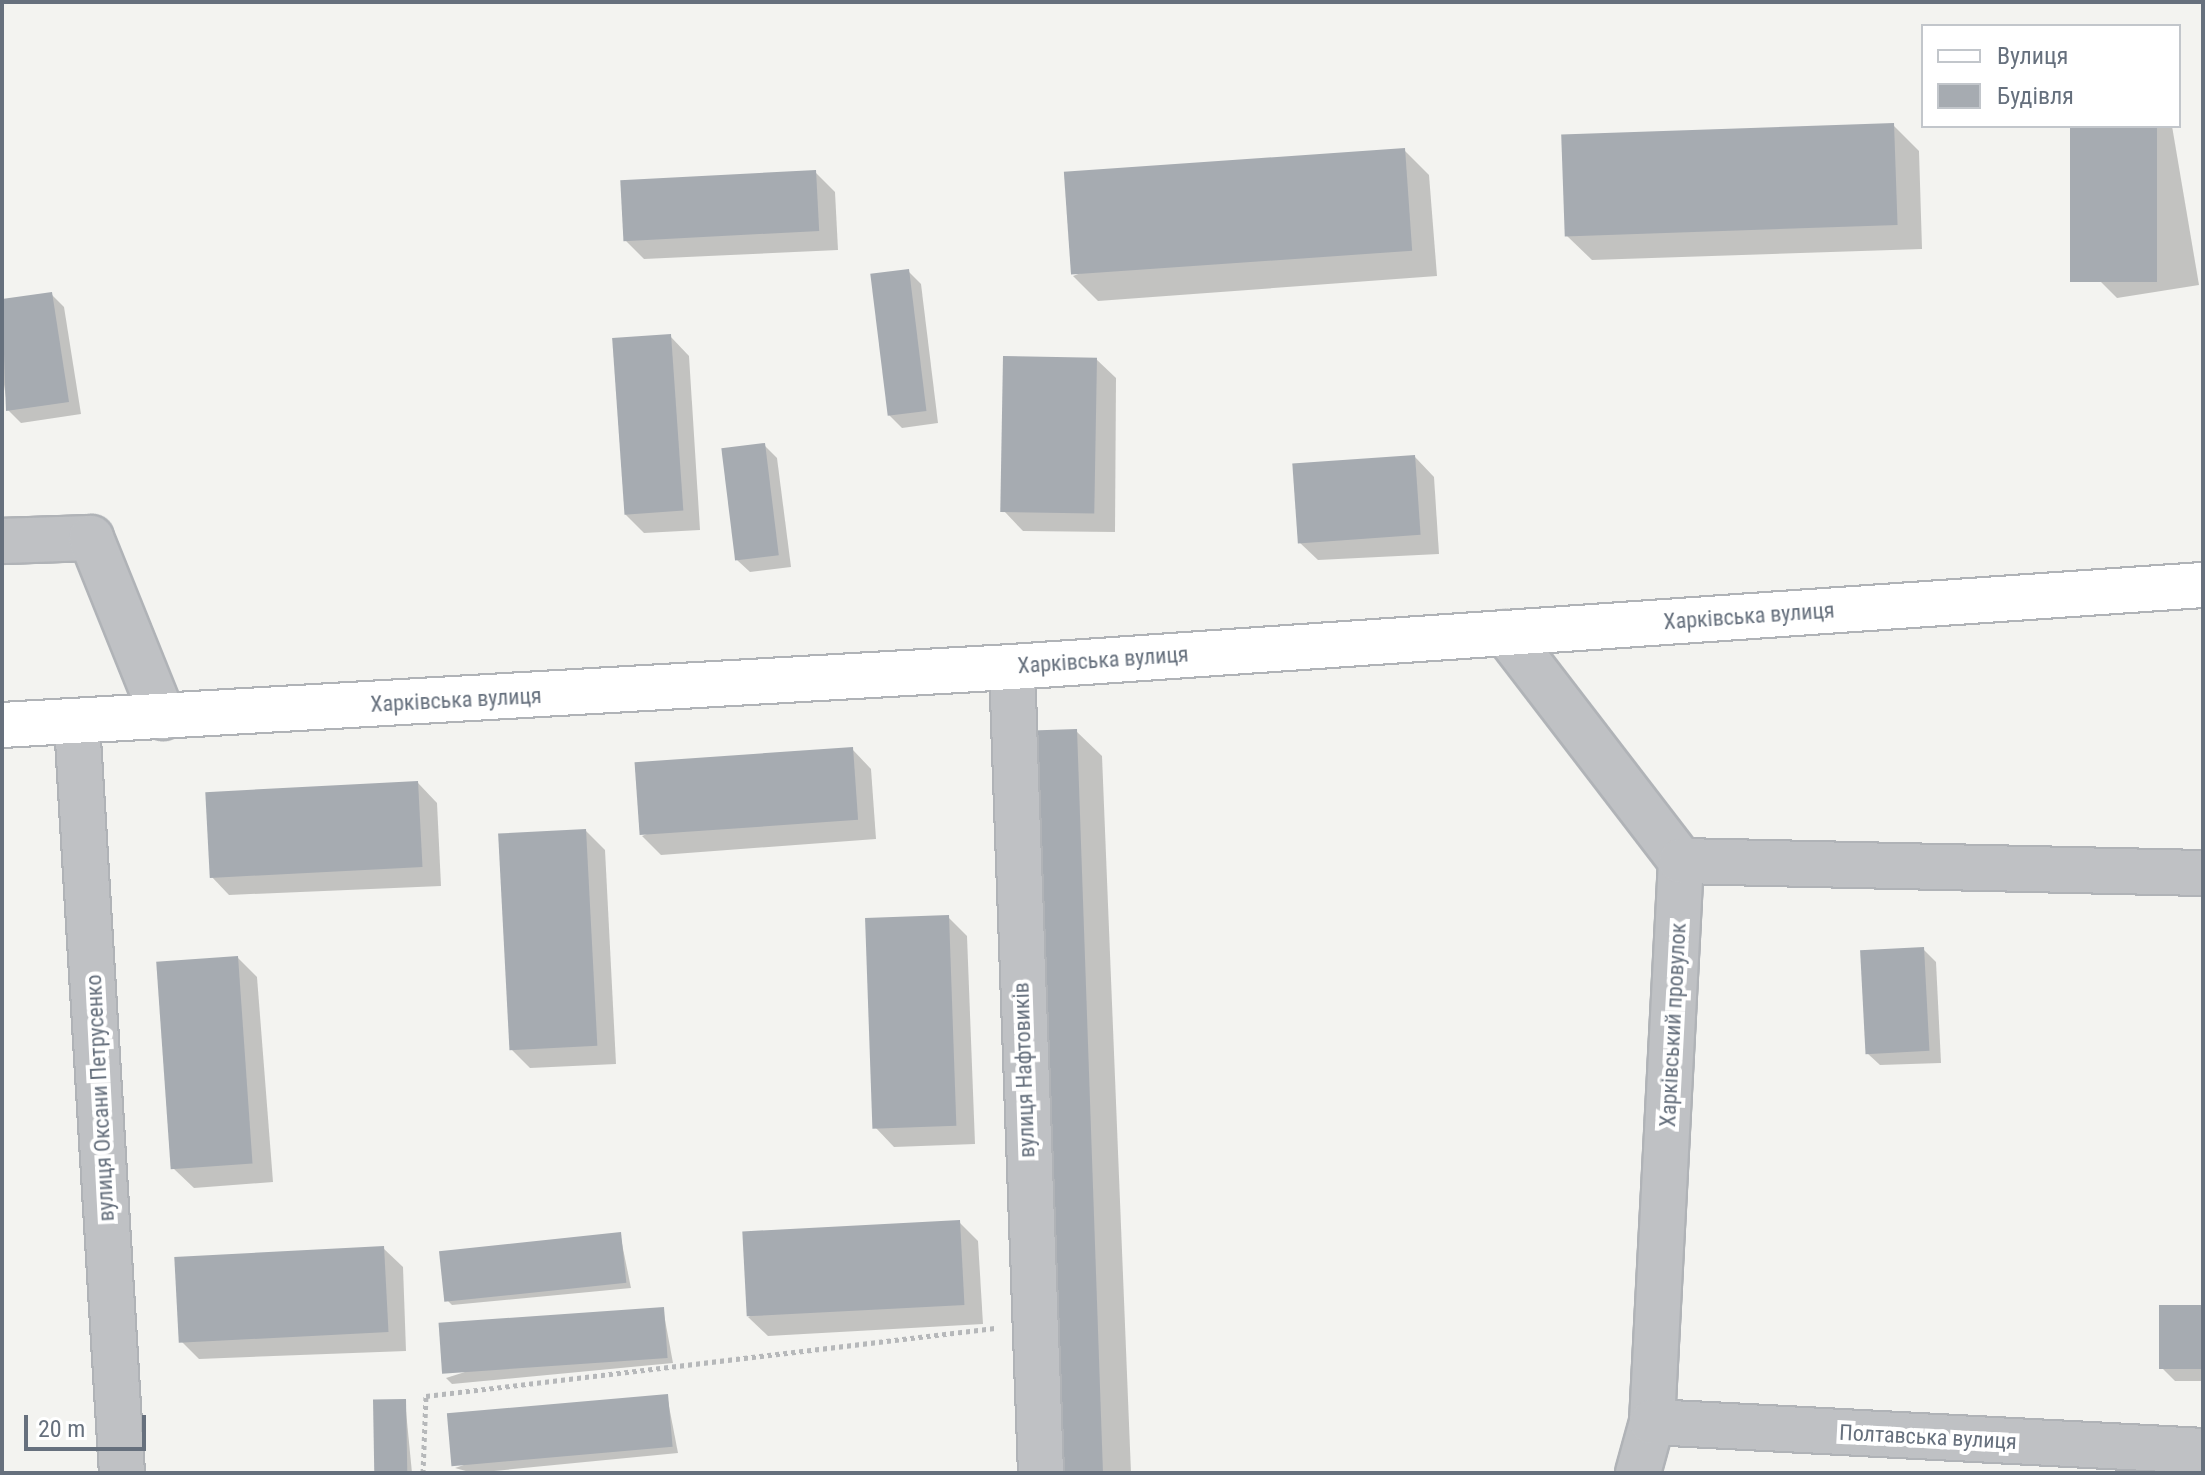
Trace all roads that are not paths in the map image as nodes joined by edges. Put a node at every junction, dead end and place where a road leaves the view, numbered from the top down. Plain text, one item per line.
1 (2, 541) edge
2 (2203, 585) edge
3 (1506, 633) junction
4 (1012, 667) junction
5 (163, 717) junction
6 (77, 723) junction
7 (2, 725) edge
8 (1681, 861) junction
9 (2203, 873) edge
10 (1652, 1422) junction
11 (2203, 1451) edge
12 (122, 1473) edge
13 (1041, 1473) edge
14 (1638, 1473) edge

1 - 5 street
2 - 3 main road, Харківська вулиця
3 - 4 main road, Харківська вулиця
3 - 8 street
4 - 5 main road, Харківська вулиця
4 - 13 street, вулиця Нафтовиків
5 - 6 main road, Харківська вулиця
6 - 7 main road, Харківська вулиця
6 - 12 street, вулиця Оксани Петрусенко
8 - 9 street
8 - 10 street, Харківський провулок
10 - 11 street, Полтавська вулиця
10 - 14 street, Харківський провулок

